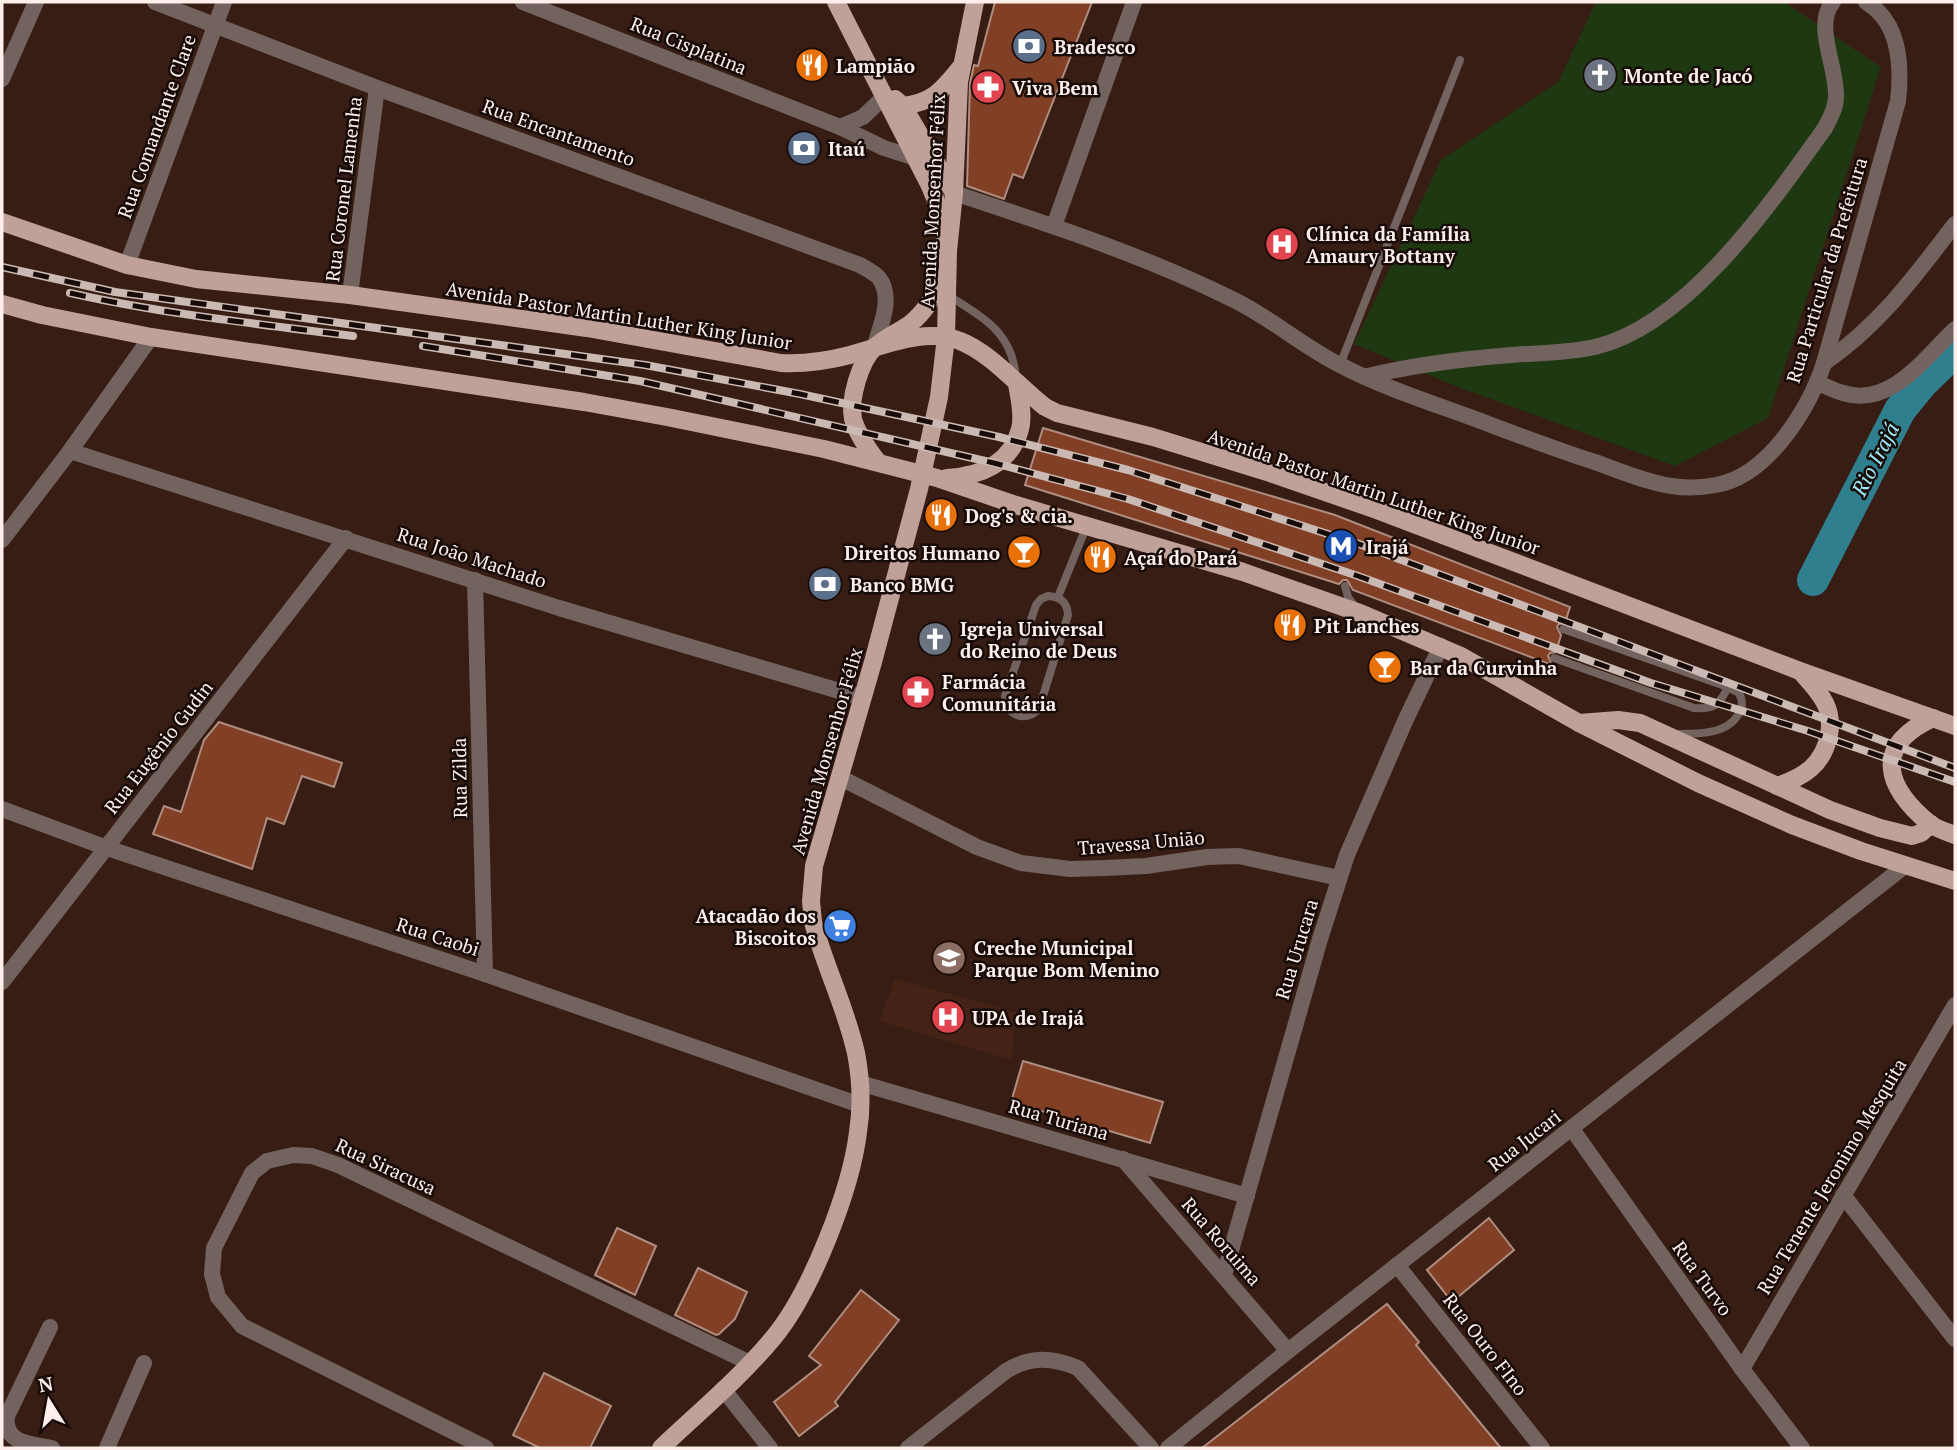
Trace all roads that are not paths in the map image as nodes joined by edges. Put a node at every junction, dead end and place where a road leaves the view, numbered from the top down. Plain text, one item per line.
1 (36, 2) edge
2 (155, 2) edge
3 (224, 2) edge
4 (523, 2) edge
5 (836, 2) edge
6 (975, 2) edge
7 (1134, 2) edge
8 (1833, 2) edge
9 (1866, 2) edge
10 (216, 24) junction
11 (1460, 60) dead end
12 (961, 67) junction
13 (2, 79) edge
14 (377, 88) junction
15 (885, 96) junction
16 (903, 106) junction
17 (840, 127) junction
18 (915, 158) junction
19 (954, 193) junction
20 (2, 222) edge
21 (1955, 224) edge
22 (1054, 226) junction
23 (948, 251) junction
24 (127, 265) junction
25 (947, 273) junction
26 (946, 293) junction
27 (350, 295) junction
28 (2, 304) edge
29 (1955, 328) edge
30 (150, 337) junction
31 (946, 337) junction
32 (874, 348) junction
33 (1824, 363) junction
34 (1340, 365) junction
35 (1364, 377) junction
36 (1818, 383) junction
37 (1017, 384) junction
38 (70, 451) junction
39 (877, 461) junction
40 (930, 476) junction
41 (1087, 524) junction
42 (346, 538) junction
43 (2, 540) edge
44 (475, 580) junction
45 (1345, 586) dead end
46 (1058, 597) junction
47 (1360, 613) junction
48 (1563, 629) dead end
49 (1441, 646) junction
50 (1554, 658) dead end
51 (1800, 671) junction
52 (1728, 687) junction
53 (863, 698) junction
54 (1933, 718) junction
55 (1579, 723) junction
56 (1955, 726) edge
57 (1665, 734) junction
58 (839, 777) junction
59 (1777, 786) junction
60 (2, 808) edge
61 (1931, 824) junction
62 (1955, 835) edge
63 (107, 848) junction
64 (1906, 865) junction
65 (1339, 878) junction
66 (1955, 881) edge
67 (485, 974) junction
68 (2, 982) edge
69 (1955, 1005) edge
70 (860, 1083) junction
71 (860, 1105) junction
72 (1572, 1129) junction
73 (1123, 1159) junction
74 (1843, 1195) junction
75 (1247, 1196) junction
76 (1397, 1265) junction
77 (1224, 1275) junction
78 (50, 1327) dead end
79 (1955, 1339) edge
80 (1287, 1351) junction
81 (144, 1363) dead end
82 (750, 1363) junction
83 (1742, 1368) junction
84 (723, 1390) junction
85 (52, 1448) edge
86 (107, 1448) edge
87 (486, 1448) edge
88 (661, 1448) edge
89 (770, 1448) edge
90 (908, 1448) edge
91 (1151, 1448) edge
92 (1168, 1448) edge
93 (1542, 1448) edge
94 (1802, 1448) edge

1 - 13 street
2 - 10 street, Rua Encantamento
3 - 10 street, Rua Comandante Clare
4 - 17 street, Rua Cisplatina
5 - 15 main road
6 - 12 main road, Avenida Monsenhor Félix
7 - 22 street
8 - 35 street
9 - 33 street, Rua Particular da Prefeitura
10 - 14 street, Rua Encantamento
10 - 24 street, Rua Comandante Clare
11 - 34 lane
12 - 16 main road
12 - 19 main road, Avenida Monsenhor Félix
14 - 27 street, Rua Coronel Lamenha
14 - 32 street, Rua Encantamento
15 - 16 main road
15 - 17 street
15 - 18 main road
16 - 19 main road
17 - 18 street, Rua Cisplatina
18 - 23 main road
19 - 22 street, Rua Particular da Prefeitura
19 - 23 main road, Avenida Monsenhor Félix
20 - 24 main road, Avenida Pastor Martin Luther King Junior
21 - 33 street
22 - 34 street, Rua Particular da Prefeitura
23 - 25 main road, Avenida Monsenhor Félix
24 - 27 main road, Avenida Pastor Martin Luther King Junior
25 - 26 main road, Avenida Monsenhor Félix
25 - 32 main road
26 - 31 main road, Avenida Monsenhor Félix
26 - 37 lane
27 - 32 main road, Avenida Pastor Martin Luther King Junior
28 - 30 main road
29 - 36 street
30 - 38 street
30 - 39 main road
31 - 32 main road, Avenida Pastor Martin Luther King Junior
31 - 37 main road, Avenida Pastor Martin Luther King Junior
31 - 40 main road, Avenida Monsenhor Félix
32 - 39 main road
33 - 36 street, Rua Particular da Prefeitura
34 - 35 street, Rua Particular da Prefeitura
35 - 36 street, Rua Particular da Prefeitura
37 - 40 main road
37 - 51 main road, Avenida Pastor Martin Luther King Junior
38 - 42 street, Rua João Machado
38 - 43 street
39 - 40 main road
40 - 41 main road
40 - 53 main road, Avenida Monsenhor Félix
41 - 46 lane
41 - 47 main road
42 - 44 street, Rua João Machado
42 - 63 street, Rua Eugênio Gudin
44 - 53 street, Rua João Machado
44 - 67 street, Rua Zilda
45 - 47 lane
46 - 46 lane
47 - 49 main road
48 - 52 lane
49 - 55 main road
49 - 65 street, Rua Urucara
50 - 52 lane
51 - 54 main road, Avenida Pastor Martin Luther King Junior
51 - 59 main road
52 - 57 lane
53 - 58 main road, Avenida Monsenhor Félix
54 - 56 main road, Avenida Pastor Martin Luther King Junior
54 - 61 main road
55 - 57 main road
55 - 64 main road
57 - 59 main road
58 - 65 street, Travessa União
58 - 70 main road, Avenida Monsenhor Félix
59 - 61 main road
60 - 63 street, Rua Caobi
61 - 62 main road
63 - 67 street, Rua Caobi
63 - 68 street, Rua Eugênio Gudin
64 - 66 main road
64 - 72 street, Rua Jucari
65 - 75 street, Rua Urucara
67 - 71 street, Rua Caobi
69 - 74 street, Rua Tenente Jeronimo Mesquita
70 - 71 main road, Avenida Monsenhor Félix
70 - 73 street, Rua Turiana
71 - 82 main road, Avenida Monsenhor Félix
72 - 76 street, Rua Jucari
72 - 83 street, Rua Turvo
73 - 75 street, Rua Turiana
73 - 77 street, Rua Roruima
74 - 79 street
74 - 83 street, Rua Tenente Jeronimo Mesquita
75 - 77 street, Rua Urucara
76 - 80 street, Rua Jucari
76 - 93 street, Rua Ouro FIno
77 - 80 street, Rua Roruima
78 - 85 street
80 - 92 street, Rua Jucari
81 - 86 street
82 - 84 main road, Avenida Monsenhor Félix
82 - 87 street, Rua Siracusa
83 - 94 street, Rua Turvo
84 - 88 main road, Avenida Monsenhor Félix
84 - 89 street
90 - 91 street

